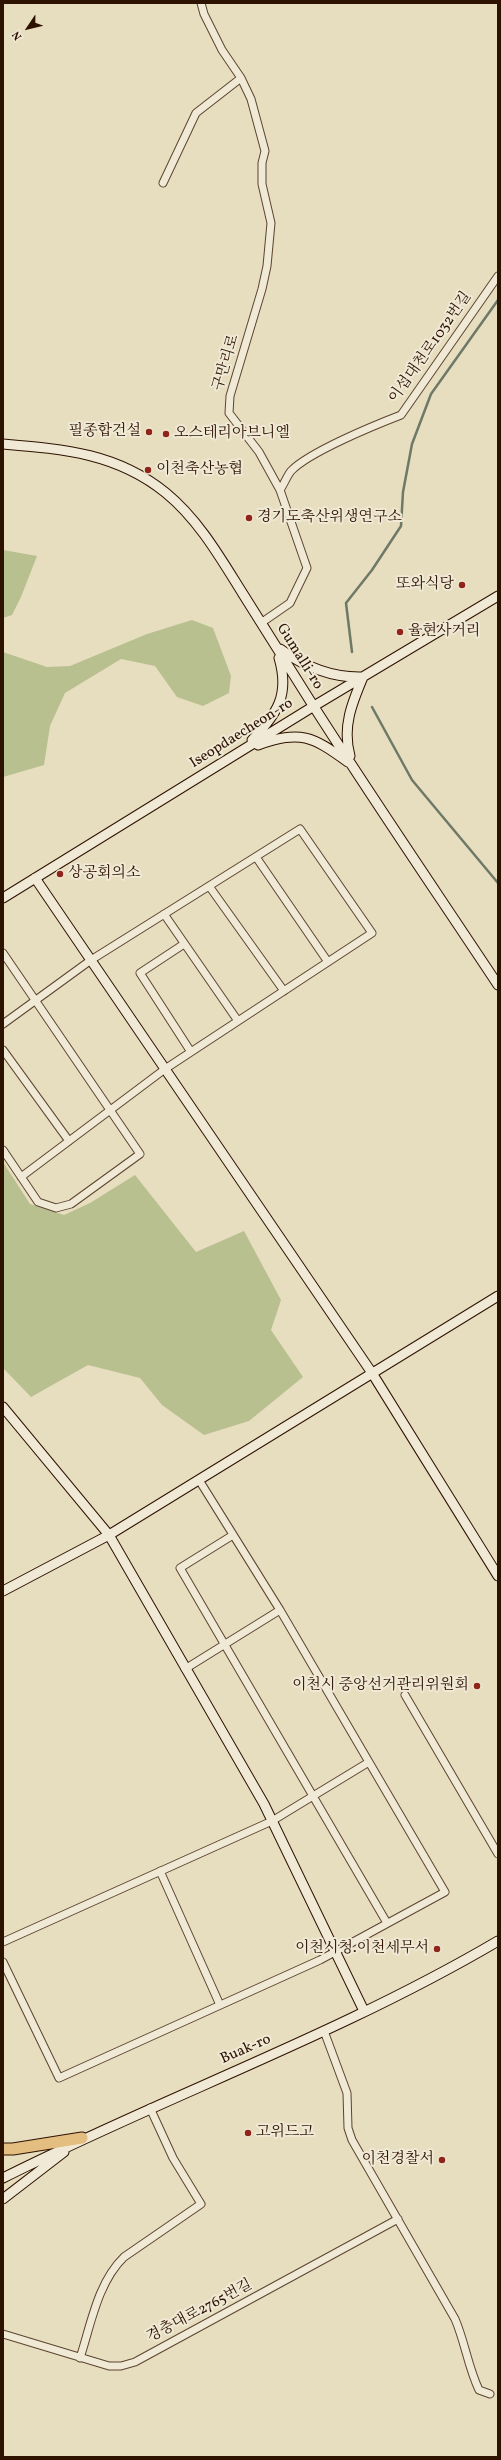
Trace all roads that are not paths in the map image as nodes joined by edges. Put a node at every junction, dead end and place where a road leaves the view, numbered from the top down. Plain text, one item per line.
1 (202, 3) edge
2 (241, 78) junction
3 (163, 183) dead end
4 (498, 276) edge
5 (3, 444) edge
6 (280, 490) junction
7 (498, 596) edge
8 (262, 623) junction
9 (276, 646) junction
10 (363, 676) junction
11 (314, 706) junction
12 (241, 751) junction
13 (353, 765) junction
14 (256, 857) junction
15 (35, 878) junction
16 (209, 886) junction
17 (3, 898) edge
18 (164, 914) junction
19 (184, 944) junction
20 (3, 953) edge
21 (91, 960) junction
22 (328, 962) junction
23 (498, 985) edge
24 (284, 991) junction
25 (37, 1000) junction
26 (238, 1022) junction
27 (3, 1024) edge
28 (3, 1050) edge
29 (191, 1052) junction
30 (165, 1069) junction
31 (111, 1110) junction
32 (69, 1141) junction
33 (3, 1150) edge
34 (21, 1177) junction
35 (498, 1296) edge
36 (372, 1373) junction
37 (3, 1406) edge
38 (199, 1480) junction
39 (109, 1535) junction
40 (233, 1535) junction
41 (498, 1576) edge
42 (3, 1591) edge
43 (280, 1610) junction
44 (225, 1644) junction
45 (185, 1669) junction
46 (405, 1695) dead end
47 (369, 1762) junction
48 (314, 1797) junction
49 (272, 1821) junction
50 (498, 1854) edge
51 (160, 1871) junction
52 (387, 1923) junction
53 (498, 1941) edge
54 (3, 1942) edge
55 (335, 1950) junction
56 (3, 1962) edge
57 (220, 2005) junction
58 (364, 2011) junction
59 (324, 2031) junction
60 (150, 2108) junction
61 (82, 2138) junction
62 (3, 2149) edge
63 (3, 2178) edge
64 (3, 2199) edge
65 (398, 2219) junction
66 (3, 2334) edge
67 (80, 2358) junction
68 (490, 2394) dead end

1 - 2 street, 구만리로
2 - 3 street
2 - 6 street, 구만리로
4 - 6 street, 이섭대천로1032번길
5 - 8 street, Gumalli-ro
6 - 8 street, 구만리로
7 - 10 street, Iseopdaecheon-ro
8 - 9 street, Gumalli-ro
9 - 10 street
9 - 11 street, Gumalli-ro
9 - 12 street
10 - 11 street, Iseopdaecheon-ro
10 - 13 street
11 - 12 street, Iseopdaecheon-ro
11 - 13 street, Gumalli-ro
12 - 13 street
12 - 15 street, Iseopdaecheon-ro
13 - 23 street, Gumalli-ro
14 - 16 street
14 - 22 street
14 - 22 street
15 - 17 street, Iseopdaecheon-ro
15 - 21 street
16 - 18 street
16 - 24 street
18 - 19 street
18 - 21 street
19 - 26 street
19 - 29 street
20 - 25 street
21 - 25 street
21 - 30 street
22 - 24 street
24 - 26 street
25 - 27 street
25 - 31 street
26 - 29 street
28 - 32 street
29 - 30 street
30 - 31 street
30 - 36 street
31 - 32 street
31 - 34 street
32 - 34 street
33 - 34 street
35 - 36 street
36 - 38 street
36 - 41 street
37 - 39 street
38 - 39 street
38 - 40 street
39 - 42 street
39 - 45 street
40 - 43 street
40 - 44 street
43 - 44 street
43 - 47 street
44 - 45 street
44 - 48 street
45 - 49 street
46 - 50 street
47 - 48 street
47 - 52 street
48 - 49 street
48 - 52 street
49 - 51 street
49 - 55 street
51 - 54 street
51 - 57 street
52 - 55 street
53 - 58 street, Buak-ro
55 - 57 street
55 - 58 street
56 - 57 street
58 - 59 street, Buak-ro
59 - 60 street, Buak-ro
59 - 65 street
60 - 61 street, Buak-ro
60 - 67 street
61 - 62 main road
61 - 63 street, Buak-ro
61 - 64 street
65 - 67 street, 경충대로2765번길
65 - 68 street
66 - 67 street, 경충대로2765번길

